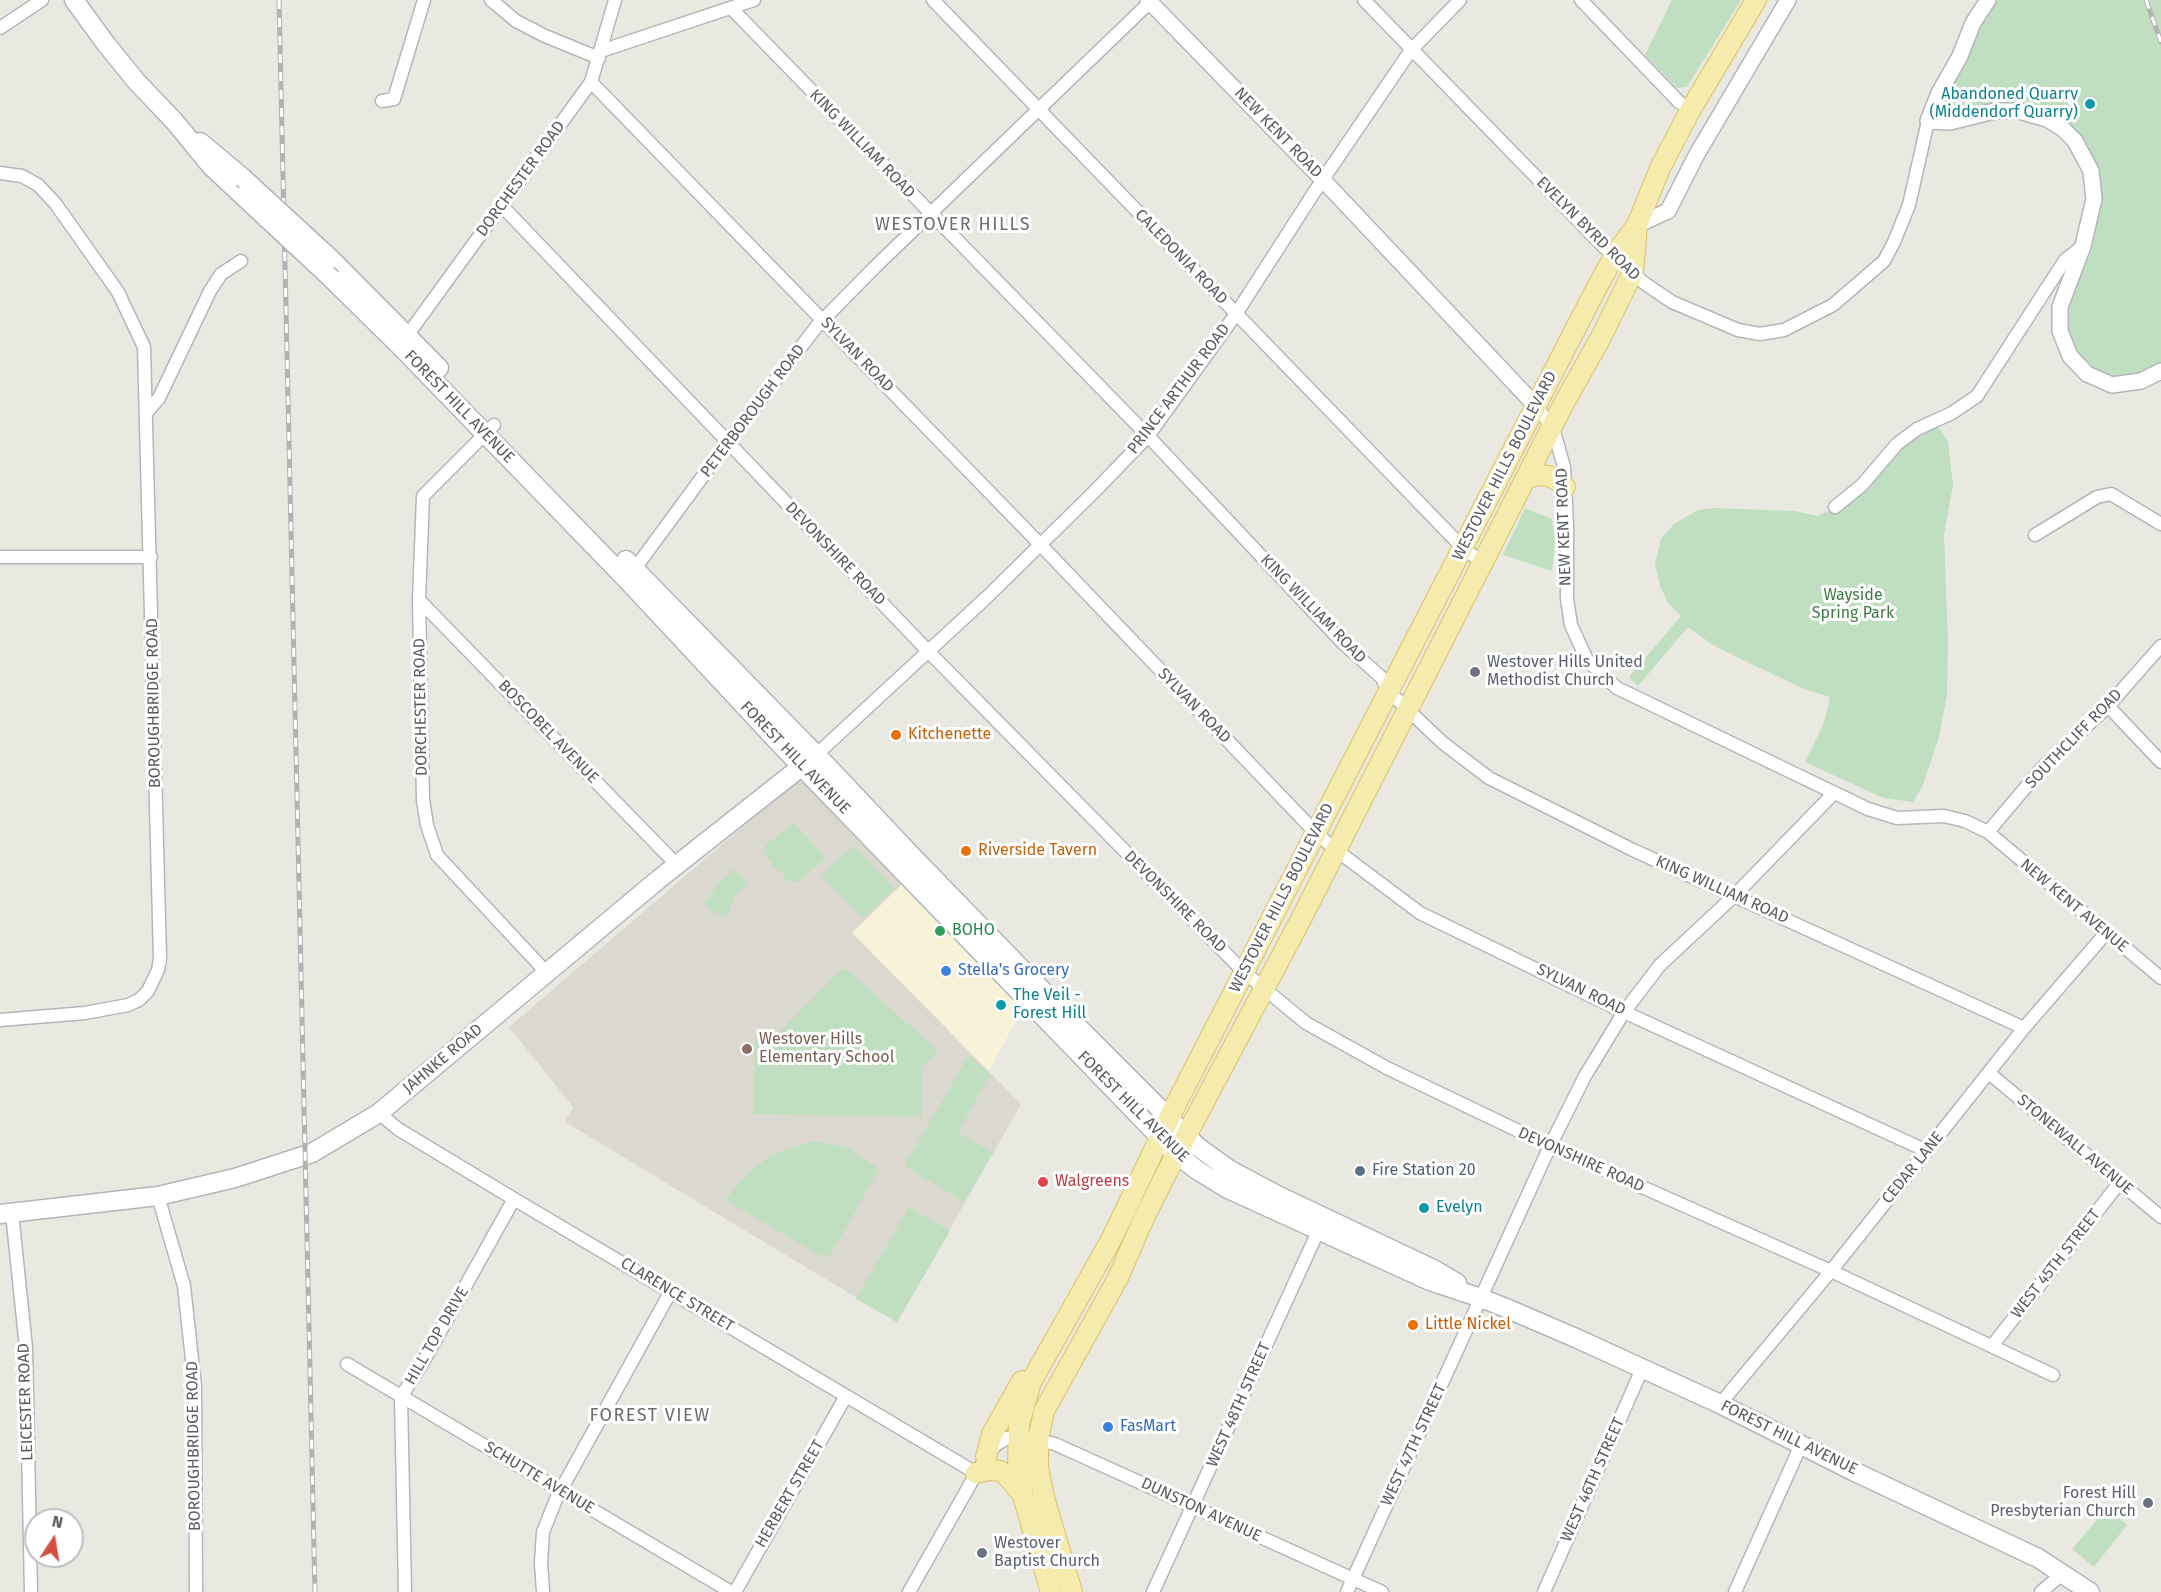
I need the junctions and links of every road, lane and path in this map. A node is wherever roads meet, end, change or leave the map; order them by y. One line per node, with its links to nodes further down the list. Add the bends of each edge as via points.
1 (42, 0): 16 (street)
2 (74, 0): 24 (main road, FOREST HILL AVENUE, via 115,56)
3 (424, 0): 20 (street, via 394,99)
4 (491, 0): 18 (street, via 516,21 545,36)
5 (615, 0): 18 (street, DORCHESTER ROAD)
6 (754, 0): 15 (street)
7 (933, 0): 22 (street, CALEDONIA ROAD)
8 (1364, 0): 17 (street, EVELYN BYRD ROAD)
9 (1460, 0): 17 (street, PRINCE ARTHUR ROAD)
10 (1581, 0): 21 (street, via 1680,103)
11 (1755, 0): 21 (main road, WESTOVER HILLS BOULEVARD)
12 (1788, 0): 29 (street, WESTOVER HILLS BOULEVARD, via 1696,154 1668,211)
13 (1988, 0): 23 (street, via 1973,23)
14 (1149, 1): 22 (street, PETERBOROUGH ROAD); 26 (street, NEW KENT ROAD)
15 (731, 8): 18 (street); 28 (street, KING WILLIAM ROAD)
16 (0, 28)
17 (1413, 50): 26 (street, PRINCE ARTHUR ROAD); 31 (street, EVELYN BYRD ROAD)
18 (600, 54): 19 (street, DORCHESTER ROAD)
19 (591, 82): 27 (street, DORCHESTER ROAD); 35 (street, SYLVAN ROAD)
20 (382, 101)
21 (1691, 108): 29 (main road, WESTOVER HILLS BOULEVARD, via 1660,168)
22 (1039, 110): 28 (street, PETERBOROUGH ROAD); 34 (street, CALEDONIA ROAD)
23 (1928, 121): 30 (street, via 1950,122 2007,110 2033,114 2062,128 2085,155 2091,171 2094,199); 33 (street, EVELYN BYRD ROAD, via 1910,205 1894,243 1884,261 1833,305 1784,330 1760,334 1738,330 1681,306)
24 (175, 122): 36 (main road, FOREST HILL AVENUE, bridge, via 211,166); 36 (main road, FOREST HILL AVENUE, bridge, via 221,157 331,259)
25 (0, 173): 39 (street, BOROUGHBRIDGE ROAD, via 22,176 38,185 118,292 144,346)
26 (1323, 180): 34 (street, PRINCE ARTHUR ROAD); 38 (street, NEW KENT ROAD)
27 (501, 205): 36 (street, DORCHESTER ROAD); 43 (street, DEVONSHIRE ROAD)
28 (930, 214): 35 (street, PETERBOROUGH ROAD); 42 (street, KING WILLIAM ROAD)
29 (1637, 225): 31 (main road, WESTOVER HILLS BOULEVARD); 33 (main road, WESTOVER HILLS BOULEVARD)
30 (2083, 246): 37 (street, via 2060,307 2060,331 2070,357 2087,374 2112,385 2140,381); 46 (street, via 2065,260 1977,396 1897,444 1862,486)
31 (1614, 256): 33 (street, EVELYN BYRD ROAD); 38 (main road, WESTOVER HILLS BOULEVARD)
32 (241, 261): 39 (street, via 221,274 210,291 159,399)
33 (1633, 272): 40 (main road, WESTOVER HILLS BOULEVARD)
34 (1236, 314): 42 (street, PRINCE ARTHUR ROAD); 50 (street, CALEDONIA ROAD)
35 (823, 320): 43 (street, PETERBOROUGH ROAD); 49 (street, SYLVAN ROAD)
36 (404, 340): 41 (main road, FOREST HILL AVENUE)
37 (2161, 371)
38 (1536, 406): 40 (street, NEW KENT ROAD); 50 (main road, WESTOVER HILLS BOULEVARD)
39 (147, 412): 52 (street, BOROUGHBRIDGE ROAD)
40 (1553, 428): 44 (main road, WESTOVER HILLS BOULEVARD); 45 (street, NEW KENT ROAD)
41 (490, 429): 54 (main road, FOREST HILL AVENUE); 55 (street, DORCHESTER ROAD, via 423,496)
42 (1148, 436): 49 (street, PRINCE ARTHUR ROAD); 58 (street, KING WILLIAM ROAD, via 1343,642 1382,678)
43 (728, 442): 54 (street, PETERBOROUGH ROAD); 57 (street, DEVONSHIRE ROAD)
44 (1526, 479): 45 (main road, via 1549,476); 53 (main road, WESTOVER HILLS BOULEVARD)
45 (1565, 487): 63 (street, NEW KENT ROAD, via 1567,599 1571,625 1587,660 1617,688)
46 (1835, 507)
47 (2161, 524): 48 (street, via 2111,494 2097,497)
48 (2035, 535)
49 (1041, 545): 57 (street, PRINCE ARTHUR ROAD); 65 (street, SYLVAN ROAD)
50 (1463, 548): 53 (street, CALEDONIA ROAD); 58 (main road, WESTOVER HILLS BOULEVARD)
51 (0, 557): 52 (street)
52 (150, 557): 75 (street, BOROUGHBRIDGE ROAD, via 158,970 148,990 128,1005 85,1014)
53 (1483, 562): 60 (main road, WESTOVER HILLS BOULEVARD)
54 (631, 575): 61 (main road, FOREST HILL AVENUE)
55 (419, 600): 67 (street, BOSCOBEL AVENUE); 71 (street, DORCHESTER ROAD, via 423,800 432,843 437,855)
56 (2161, 646): 59 (street, SOUTHCLIFF ROAD)
57 (928, 651): 61 (street, PRINCE ARTHUR ROAD); 70 (street, DEVONSHIRE ROAD)
58 (1388, 691): 60 (street, KING WILLIAM ROAD); 65 (main road, WESTOVER HILLS BOULEVARD)
59 (2108, 706): 62 (street); 64 (street, SOUTHCLIFF ROAD, via 2042,768)
60 (1409, 710): 66 (main road, WESTOVER HILLS BOULEVARD); 68 (street, KING WILLIAM ROAD, via 1443,743 1489,778)
61 (809, 761): 67 (main road, JAHNKE ROAD); 79 (main road, FOREST HILL AVENUE, via 911,855); 81 (main road, FOREST HILL AVENUE)
62 (2161, 762)
63 (1834, 793): 64 (street, NEW KENT ROAD, via 1898,818 1944,816); 68 (street, WEST 47TH STREET)
64 (1988, 832): 69 (street, NEW KENT AVENUE)
65 (1316, 833): 66 (street, SYLVAN ROAD); 70 (main road, WESTOVER HILLS BOULEVARD)
66 (1336, 850): 73 (main road, WESTOVER HILLS BOULEVARD); 74 (street, SYLVAN ROAD, via 1420,913)
67 (677, 865): 71 (main road, JAHNKE ROAD)
68 (1734, 896): 74 (street, WEST 47TH STREET, via 1660,965); 76 (street, KING WILLIAM ROAD)
69 (2106, 933): 72 (street, NEW KENT AVENUE); 76 (street, CEDAR LANE)
70 (1243, 971): 73 (street, DEVONSHIRE ROAD); 79 (main road, WESTOVER HILLS BOULEVARD)
71 (546, 972): 78 (main road, JAHNKE ROAD)
72 (2161, 978)
73 (1264, 988): 80 (main road, WESTOVER HILLS BOULEVARD); 82 (street, DEVONSHIRE ROAD, via 1326,1035)
74 (1624, 1011): 82 (street, WEST 47TH STREET, via 1578,1087); 83 (street, SYLVAN ROAD)
75 (0, 1020)
76 (2024, 1028): 77 (street, CEDAR LANE)
77 (1989, 1073): 83 (street, CEDAR LANE); 85 (street, STONEWALL AVENUE)
78 (380, 1113): 86 (main road, JAHNKE ROAD, via 312,1153); 87 (street, CLARENCE STREET, via 398,1129)
79 (1169, 1119): 80 (main road, FOREST HILL AVENUE); 81 (main road, WESTOVER HILLS BOULEVARD)
80 (1186, 1136): 84 (main road, WESTOVER HILLS BOULEVARD); 90 (main road, FOREST HILL AVENUE, via 1230,1170)
81 (1160, 1137): 84 (main road, FOREST HILL AVENUE); 95 (main road, WESTOVER HILLS BOULEVARD, via 1108,1246)
82 (1550, 1146): 91 (street, DEVONSHIRE ROAD); 93 (street, WEST 47TH STREET)
83 (1927, 1151): 91 (street, CEDAR LANE)
84 (1176, 1154): 90 (main road, FOREST HILL AVENUE, via 1212,1181); 103 (main road, WESTOVER HILLS BOULEVARD, via 1121,1272 1047,1404)
85 (2120, 1182): 89 (street, STONEWALL AVENUE); 94 (street, WEST 45TH STREET)
86 (158, 1197): 88 (main road, JAHNKE ROAD); 112 (street, BOROUGHBRIDGE ROAD, via 184,1286 195,1386)
87 (514, 1200): 92 (street, CLARENCE STREET); 99 (street, HILL TOP DRIVE)
88 (6, 1213): 111 (street, LEICESTER ROAD, via 26,1348)
89 (2161, 1217)
90 (1321, 1224): 93 (main road, FOREST HILL AVENUE, via 1430,1281); 108 (street, WEST 48TH STREET)
91 (1831, 1271): 94 (street, DEVONSHIRE ROAD); 101 (street, CEDAR LANE)
92 (671, 1291): 100 (street, CLARENCE STREET); 106 (street)
93 (1481, 1298): 97 (main road, FOREST HILL AVENUE); 110 (street, WEST 47TH STREET)
94 (1992, 1346): 98 (street, DEVONSHIRE ROAD)
95 (1048, 1352): 102 (main road, WESTOVER HILLS BOULEVARD, via 1026,1397); 105 (main road, via 1022,1382 992,1434)
96 (347, 1364): 99 (street, SCHUTTE AVENUE)
97 (1642, 1369): 101 (main road, FOREST HILL AVENUE); 122 (street, WEST 46TH STREET)
98 (2054, 1375)
99 (401, 1396): 106 (street, SCHUTTE AVENUE); 113 (street, HILL TOP DRIVE)
100 (846, 1396): 105 (street, CLARENCE STREET); 115 (street, HERBERT STREET)
101 (1720, 1404): 104 (main road, FOREST HILL AVENUE)
102 (1018, 1438): 103 (street, DUNSTON AVENUE); 105 (street, via 1001,1440); 107 (main road, WESTOVER HILLS BOULEVARD)
103 (1038, 1440): 108 (street, DUNSTON AVENUE, via 1069,1449); 118 (main road, WESTOVER HILLS BOULEVARD, via 1040,1481)
104 (1801, 1445): 109 (main road, FOREST HILL AVENUE); 123 (street)
105 (981, 1465): 107 (main road, via 1006,1475); 116 (street)
106 (560, 1491): 114 (street, via 543,1532); 115 (street, SCHUTTE AVENUE)
107 (1023, 1496): 117 (main road, WESTOVER HILLS BOULEVARD)
108 (1193, 1506): 110 (street, DUNSTON AVENUE); 119 (street, WEST 48TH STREET)
109 (2063, 1573): 124 (street); 125 (main road, FOREST HILL AVENUE)
110 (1352, 1579): 120 (street, WEST 47TH STREET); 121 (street, DUNSTON AVENUE)
111 (31, 1592)
112 (196, 1592)
113 (405, 1592)
114 (543, 1592)
115 (733, 1592)
116 (909, 1592)
117 (1052, 1592)
118 (1072, 1592)
119 (1153, 1592)
120 (1347, 1592)
121 (1382, 1592)
122 (1544, 1592)
123 (1735, 1592)
124 (2041, 1592)
125 (2090, 1592)

